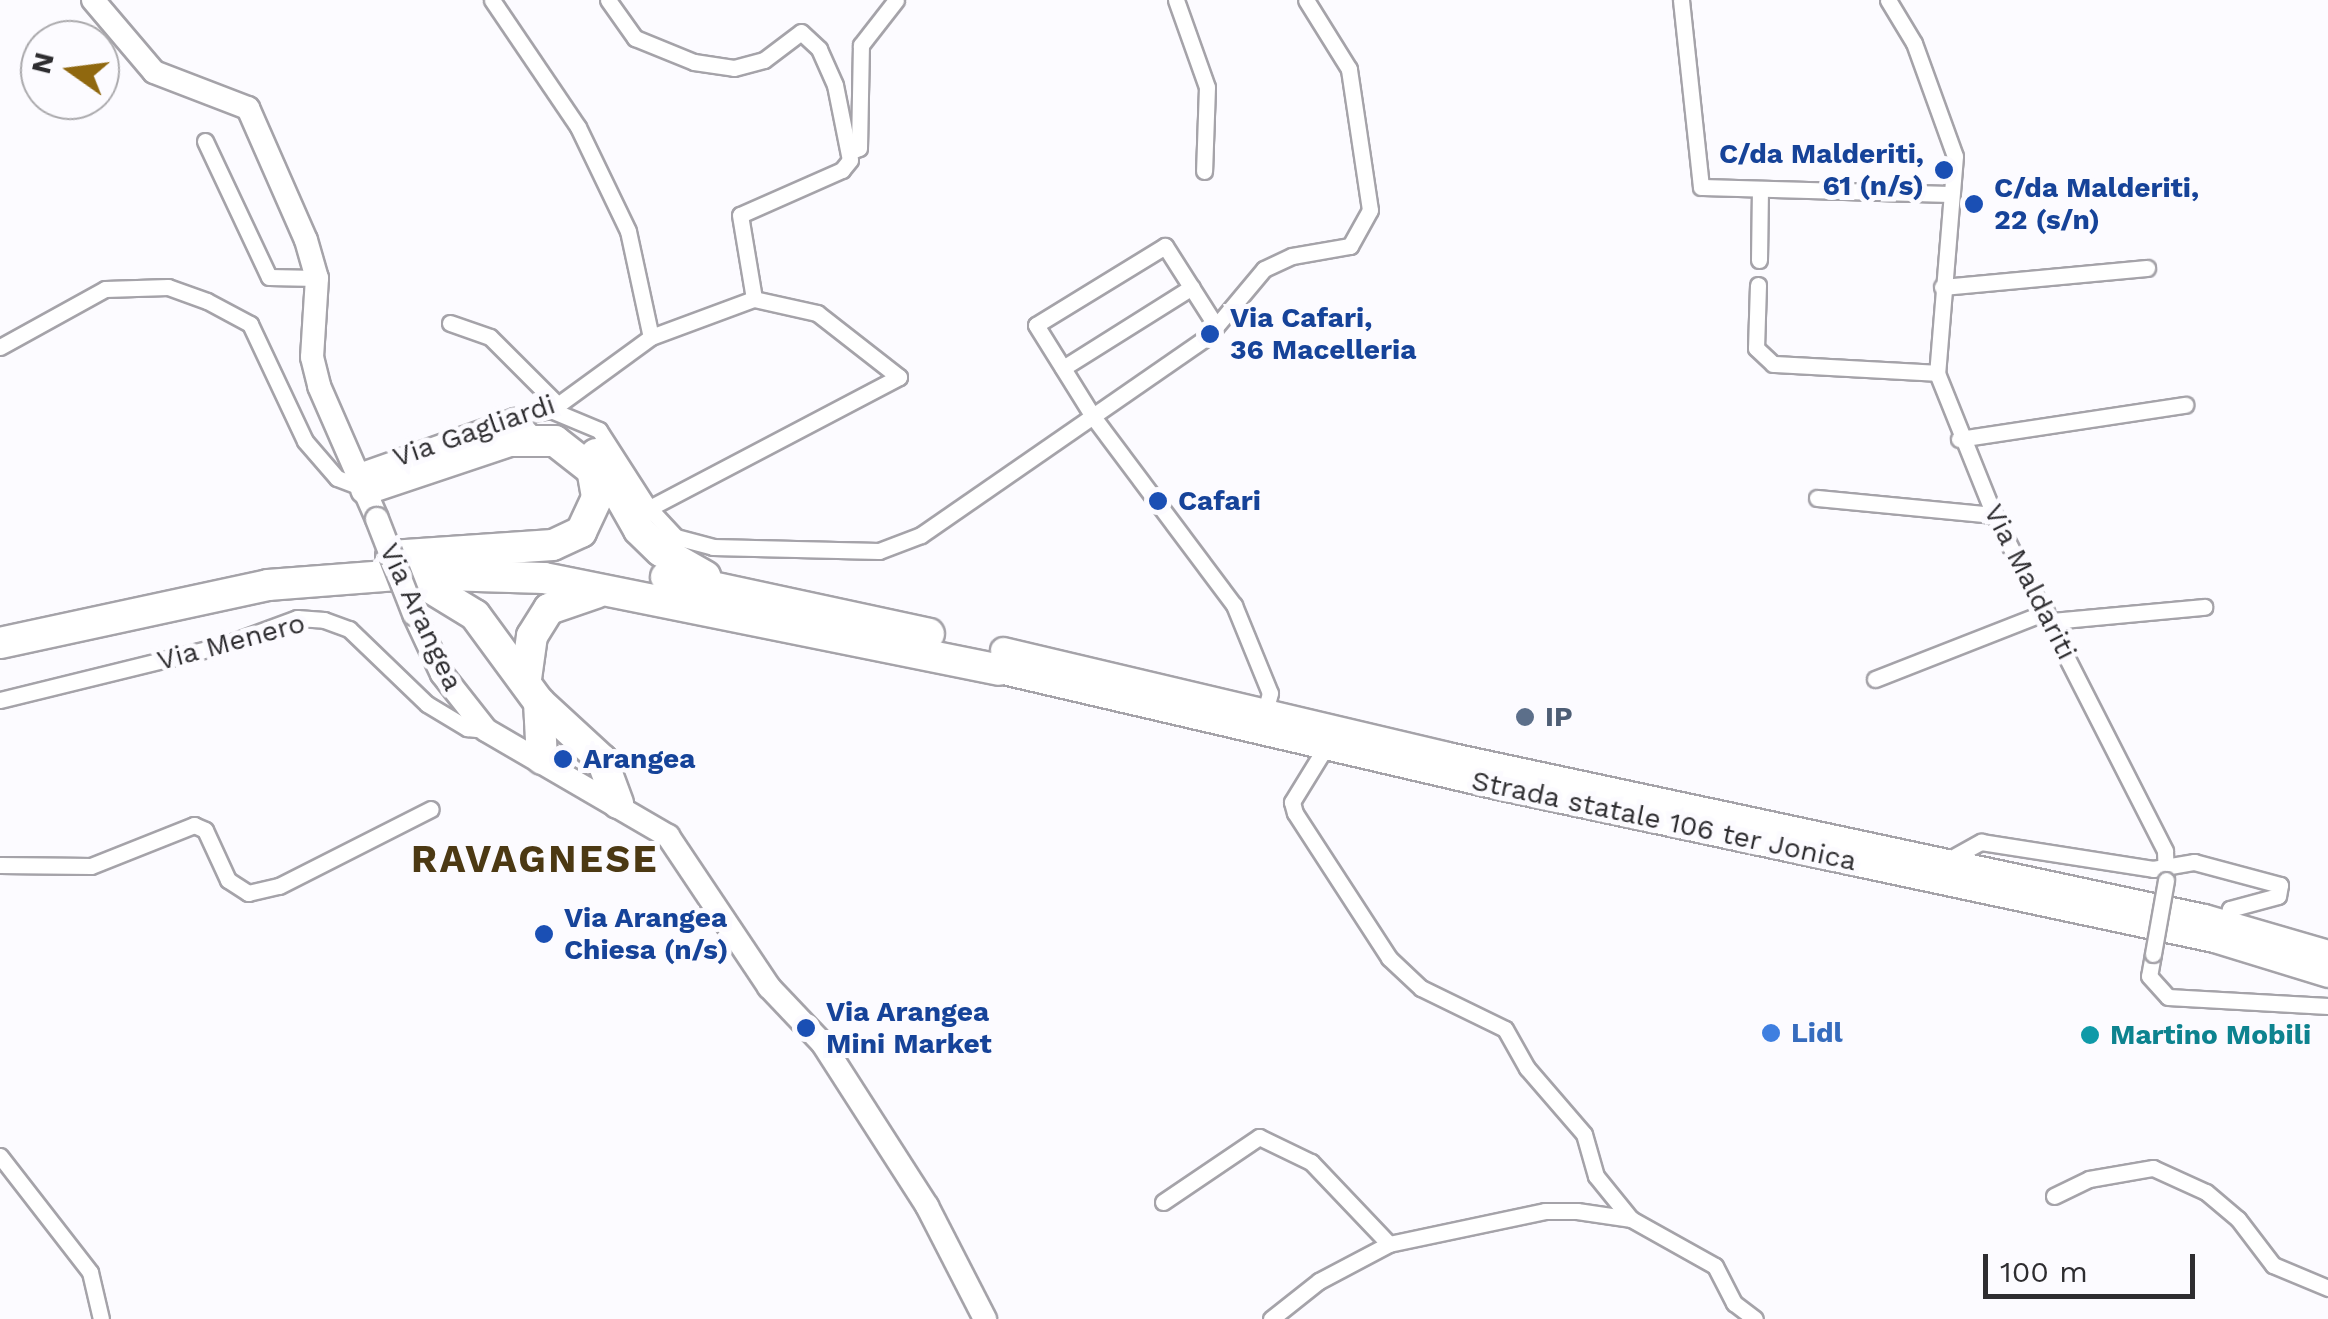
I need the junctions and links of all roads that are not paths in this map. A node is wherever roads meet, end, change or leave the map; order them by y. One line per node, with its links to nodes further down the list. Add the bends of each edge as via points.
1 (93, 0): 16 (street, Via Arangea, via 154,72 248,108 286,184)
2 (492, 0): 23 (street, via 578,127 628,232)
3 (608, 0): 10 (street, via 635,38 694,62 734,68 764,60 800,32 818,49 835,86)
4 (896, 0): 10 (street, via 861,45 860,148)
5 (1176, 0): 11 (street, via 1207,87)
6 (1306, 0): 22 (street, via 1349,69 1370,210 1350,246 1292,256 1264,269)
7 (1681, 0): 12 (street, via 1701,187)
8 (1888, 0): 13 (street, Via Maldariti, via 1944,115 1955,156)
9 (205, 141): 16 (street, via 269,277)
10 (852, 150): 20 (street, via 842,170 740,215)
11 (1204, 171)
12 (1760, 190): 13 (street); 14 (street)
13 (1952, 194): 18 (street, Via Maldariti)
14 (1759, 260)
15 (2147, 268): 18 (street)
16 (317, 278): 32 (street, Via Arangea, via 312,357 318,386)
17 (1758, 285): 26 (street, via 1756,348 1772,364)
18 (1942, 286): 26 (street, Via Maldariti)
19 (1192, 287): 22 (street); 25 (street); 25 (street, via 1165,246 1036,325)
20 (754, 300): 23 (street, Via Gagliardi); 34 (street, via 818,313 898,376)
21 (450, 323): 28 (street, via 490,337)
22 (1216, 326): 29 (street)
23 (652, 337): 28 (street, Via Gagliardi)
24 (0, 348): 32 (street, via 105,289 168,287 250,324 305,441 338,478)
25 (1063, 368): 29 (street)
26 (1937, 373): 30 (street, Via Maldariti)
27 (2185, 405): 30 (street)
28 (555, 407): 32 (street, Via Gagliardi); 34 (street, via 599,430)
29 (1094, 418): 34 (street, via 921,535 879,551 713,547 676,537); 47 (street, via 1234,604 1270,693)
30 (1959, 439): 35 (street, Via Maldariti)
31 (506, 442): 32 (highway); 36 (highway, via 555,441 577,453 592,470 592,515 568,541); 38 (highway, via 545,429 586,442 650,541)
32 (363, 480): 48 (street, Via Arangea, bridge, via 442,674)
33 (1817, 498): 35 (street)
34 (649, 508)
35 (1994, 515): 41 (street, Via Maldariti)
36 (469, 553): 38 (highway, via 580,563); 42 (highway, via 275,566)
37 (410, 574): 39 (highway, via 544,578); 43 (highway, via 268,585); 49 (highway, via 476,615)
38 (730, 589): 44 (highway)
39 (629, 590): 44 (highway); 49 (highway, via 575,595 549,609 532,636)
40 (2204, 607): 41 (street)
41 (2049, 616): 45 (street); 55 (street, Via Maldariti)
42 (0, 624)
43 (0, 643)
44 (1001, 660): 47 (main road, Strada statale 106 ter Jonica); 50 (main road, Strada statale 106 ter Jonica)
45 (1875, 679)
46 (0, 700): 48 (street, Via Menero, via 224,645 297,618 349,629 427,704 466,728)
47 (1266, 708): 53 (main road, Strada statale 106 ter Jonica, via 1447,754)
48 (486, 730): 49 (street, Via Arangea)
49 (542, 730): 51 (highway, via 602,760)
50 (1327, 745): 58 (main road, Strada statale 106 ter Jonica, via 2214,939); 64 (street, via 1292,802 1295,813 1389,958 1421,988 1505,1030 1527,1068 1584,1134 1596,1176)
51 (618, 803): 68 (street, via 668,836 769,988 823,1044 927,1206)
52 (430, 809): 54 (street, via 279,886 248,893 228,880 205,830 194,824 92,866)
53 (1948, 860): 55 (street, via 1981,842); 56 (main road, Strada statale 106 ter Jonica)
54 (0, 865)
55 (2168, 872): 56 (street, via 2194,862 2280,886 2278,896 2230,909); 59 (street, bridge, via 2149,976 2168,997)
56 (2226, 923): 57 (main road, Strada statale 106 ter Jonica)
57 (2328, 953)
58 (2328, 974)
59 (2328, 1006)
60 (0, 1156): 61 (street)
61 (6, 1178): 67 (street, via 90,1272)
62 (2054, 1196): 66 (street, via 2089,1179 2153,1168 2206,1192 2273,1264)
63 (1163, 1202): 65 (street, via 1259,1137 1312,1162)
64 (1631, 1219): 65 (street, via 1545,1211); 70 (street, via 1715,1266 1734,1303)
65 (1389, 1244): 69 (street, via 1319,1280)
66 (2328, 1288)
67 (102, 1319)
68 (984, 1319)
69 (1272, 1319)
70 (1754, 1319)

